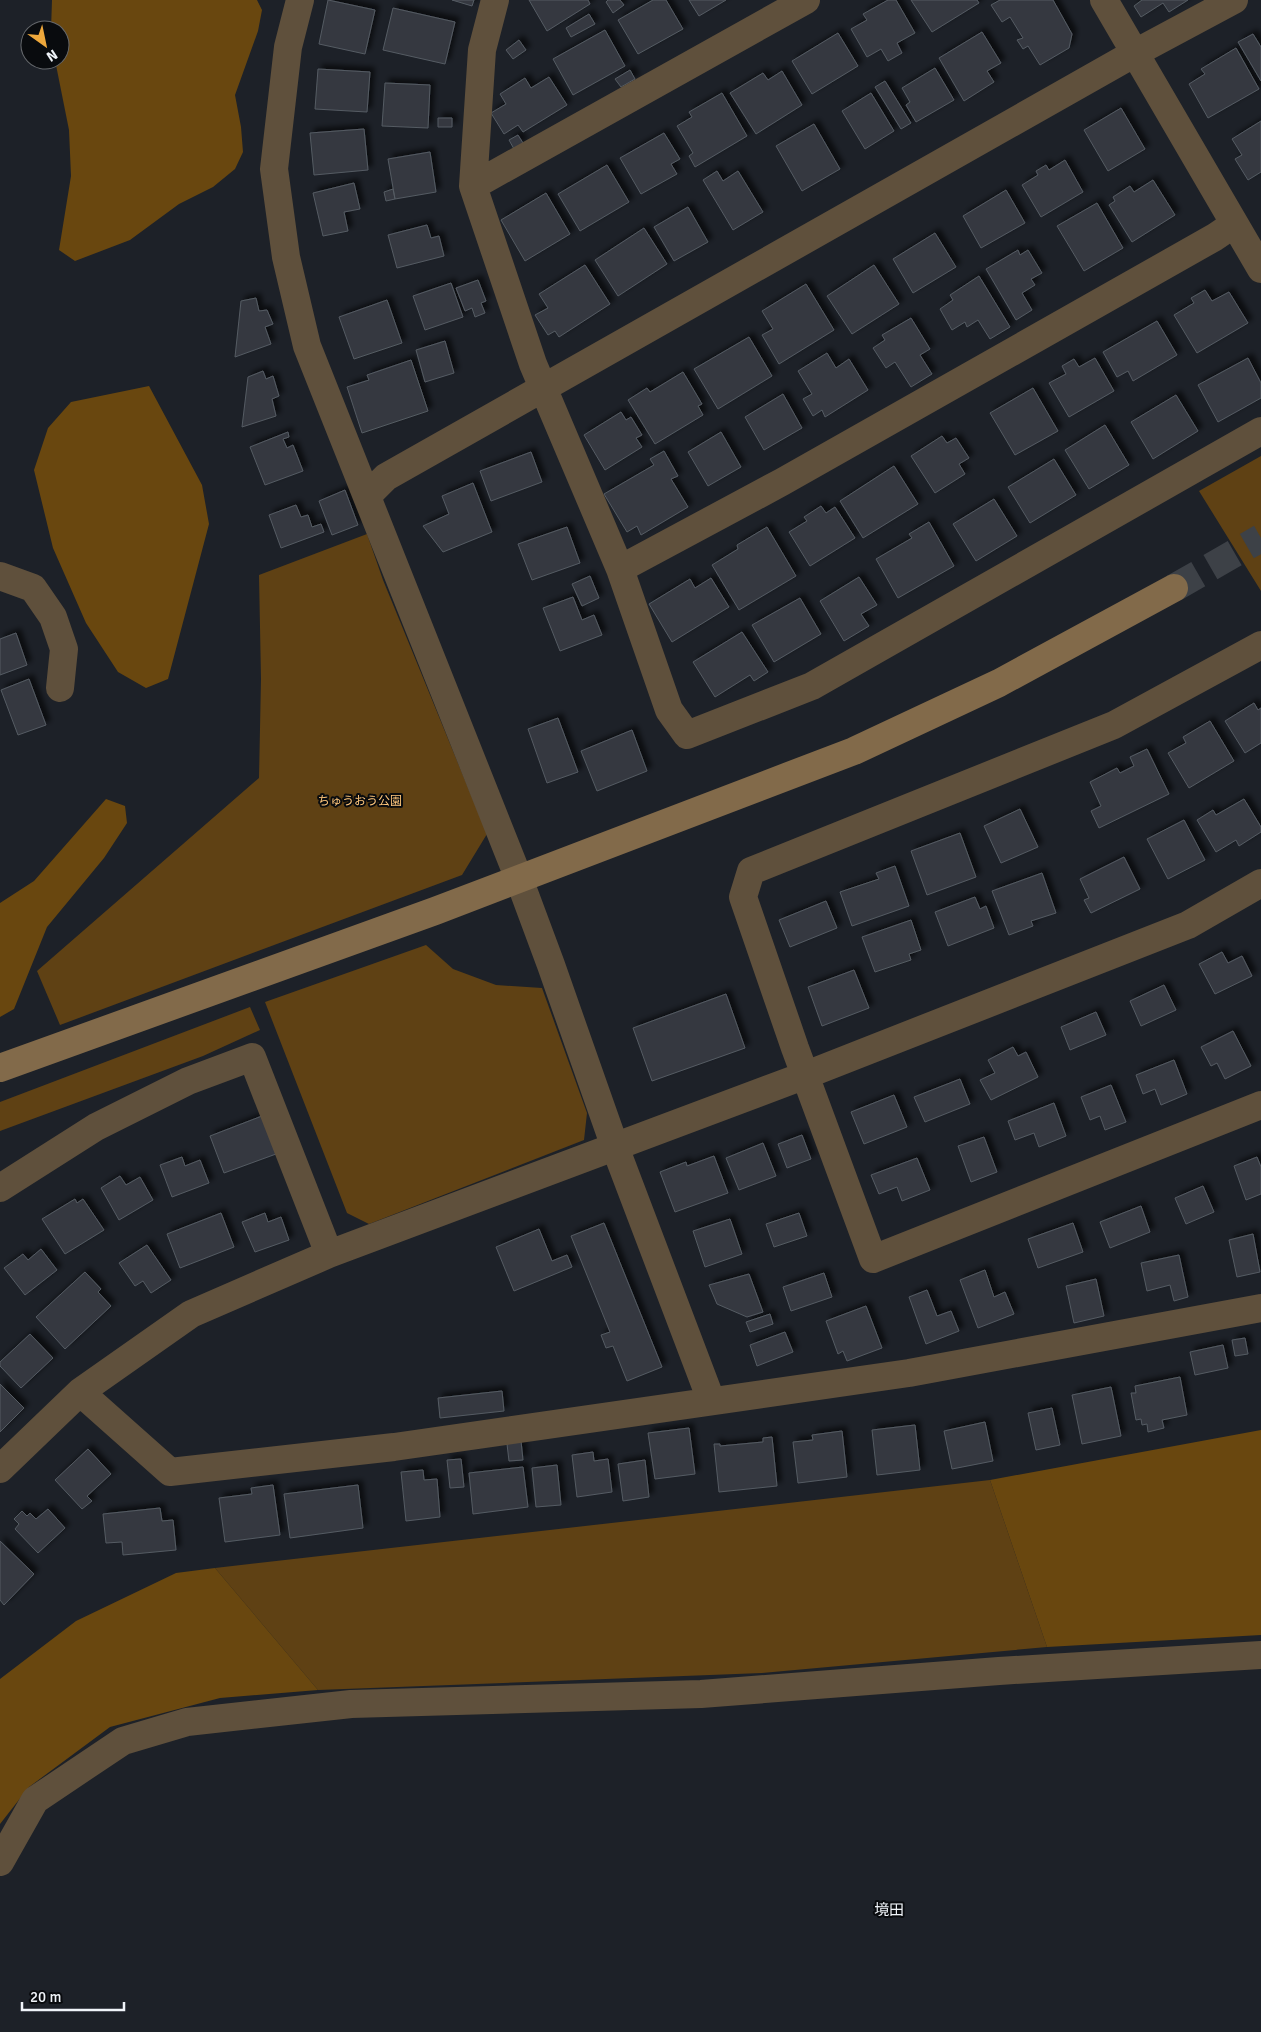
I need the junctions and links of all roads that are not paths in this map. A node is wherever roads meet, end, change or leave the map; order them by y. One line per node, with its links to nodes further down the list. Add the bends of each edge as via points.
1 (300, 0): 12 (street, via 288,47 274,169 286,257 307,346)
2 (495, 0): 7 (street, via 482,50)
3 (806, 0): 7 (street)
4 (1104, 0): 6 (street)
5 (1234, 0): 6 (street)
6 (1135, 53): 8 (street); 10 (street)
7 (473, 186): 10 (street)
8 (1234, 224): 9 (street); 13 (street, via 782,482)
9 (1261, 269)
10 (544, 389): 12 (street, via 386,477); 13 (street)
11 (1261, 431): 13 (street, via 812,686 687,735 669,710)
12 (368, 495): 18 (street)
13 (620, 569)
14 (0, 576): 17 (street, via 32,588 53,617 64,649)
15 (1174, 588): 18 (street, via 999,683 854,751)
16 (1261, 645): 21 (street, via 1114,725 751,871 743,897)
17 (60, 688)
18 (518, 879): 20 (street); 23 (street, via 552,965)
19 (1261, 883): 21 (street, via 1188,925)
20 (0, 1068)
21 (806, 1076): 22 (street, via 874,1259); 23 (street)
22 (1261, 1105)
23 (615, 1147): 25 (street); 28 (street)
24 (0, 1188): 25 (street, via 96,1127 188,1081 252,1057)
25 (329, 1254): 27 (street, via 191,1314)
26 (1261, 1308): 28 (street, via 909,1373)
27 (80, 1392): 28 (street, via 170,1472 394,1447); 29 (street)
28 (712, 1400)
29 (0, 1469)
30 (1261, 1655): 31 (street, via 701,1694 351,1704 188,1722 123,1741 35,1800)
31 (0, 1862)

